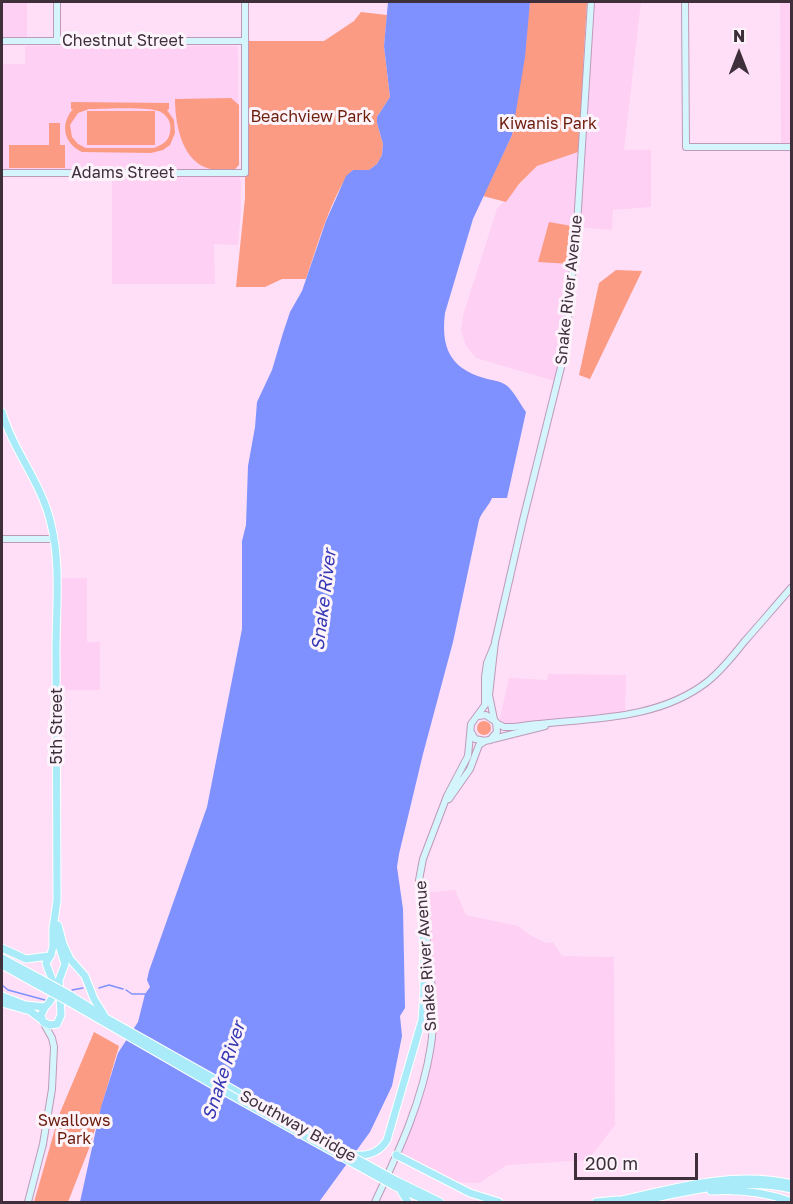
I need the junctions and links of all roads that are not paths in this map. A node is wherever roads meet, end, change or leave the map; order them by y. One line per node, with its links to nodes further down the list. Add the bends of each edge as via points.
1 (57, 2): 7 (main road)
2 (245, 2): 5 (main road)
3 (591, 2): 14 (main road, Snake River Avenue, via 565,351)
4 (685, 2): 8 (main road, via 686,147)
5 (245, 40): 7 (main road, Chestnut Street); 9 (main road, Adams Street, via 245,173)
6 (2, 41): 7 (main road, Chestnut Street)
7 (57, 41)
8 (792, 147)
9 (2, 173)
10 (2, 412): 12 (main road, 5th Street, via 7,430 42,497)
11 (2, 539): 12 (main road)
12 (54, 539): 21 (main road, 5th Street)
13 (792, 586): 17 (main road, via 724,666 683,698 647,711)
14 (495, 642): 15 (main road, Snake River Avenue, via 484,677 485,705); 16 (main road, Snake River Avenue, via 489,695)
15 (477, 717): 16 (main road, via 486,715); 18 (main road)
16 (495, 721): 17 (main road, via 514,728); 19 (main road, via 497,732)
17 (557, 723): 19 (main road)
18 (471, 730): 19 (main road, via 476,739); 20 (main road, Snake River Avenue, via 464,765)
19 (488, 741): 20 (main road, Snake River Avenue, via 479,745 470,770)
20 (441, 812): 22 (main road, Snake River Avenue, via 420,869)
21 (56, 913): 23 (main road, 5th Street); 25 (main road, 5th Street)
22 (423, 916): 39 (main road, via 422,1020 385,1144 366,1155); 40 (main road, Snake River Avenue, via 432,1007 431,1044)
23 (58, 925): 27 (main road, 5th Street, via 57,940); 30 (main road, via 65,950)
24 (2, 948): 25 (main road, via 26,959)
25 (50, 956): 27 (main road, via 56,954); 33 (main road, 5th Street, via 46,963 54,983 54,996)
26 (2, 958): 29 (main road)
27 (64, 959): 30 (main road); 34 (main road, via 58,986)
28 (2, 967): 29 (main road)
29 (38, 982): 35 (main road, bridge)
30 (90, 989): 35 (main road)
31 (2, 996): 33 (main road, via 25,1005)
32 (2, 1003): 36 (main road, via 30,1011)
33 (46, 1006): 34 (main road, via 57,1007); 36 (main road, via 41,1013)
34 (61, 1013): 37 (main road)
35 (104, 1020): 39 (main road, Southway Bridge); 42 (main road, Southway Bridge, bridge)
36 (42, 1021): 37 (main road, via 50,1026); 38 (main road)
37 (57, 1024): 38 (main road)
38 (52, 1038): 48 (main road, via 55,1050 50,1107)
39 (348, 1154): 42 (main road, Southway Bridge, bridge)
40 (396, 1155): 49 (main road, Snake River Avenue); 52 (main road, via 470,1193)
41 (792, 1182): 45 (main road, via 726,1179)
42 (395, 1183): 46 (main road); 50 (main road)
43 (792, 1189): 44 (main road, via 744,1183)
44 (678, 1195): 47 (main road, via 738,1191); 55 (main road)
45 (627, 1199): 53 (main road); 54 (main road)
46 (425, 1200): 51 (main road)
47 (792, 1202)
48 (28, 1203)
49 (375, 1203)
50 (408, 1203)
51 (440, 1203)
52 (499, 1203)
53 (596, 1203)
54 (613, 1203)
55 (637, 1203)

